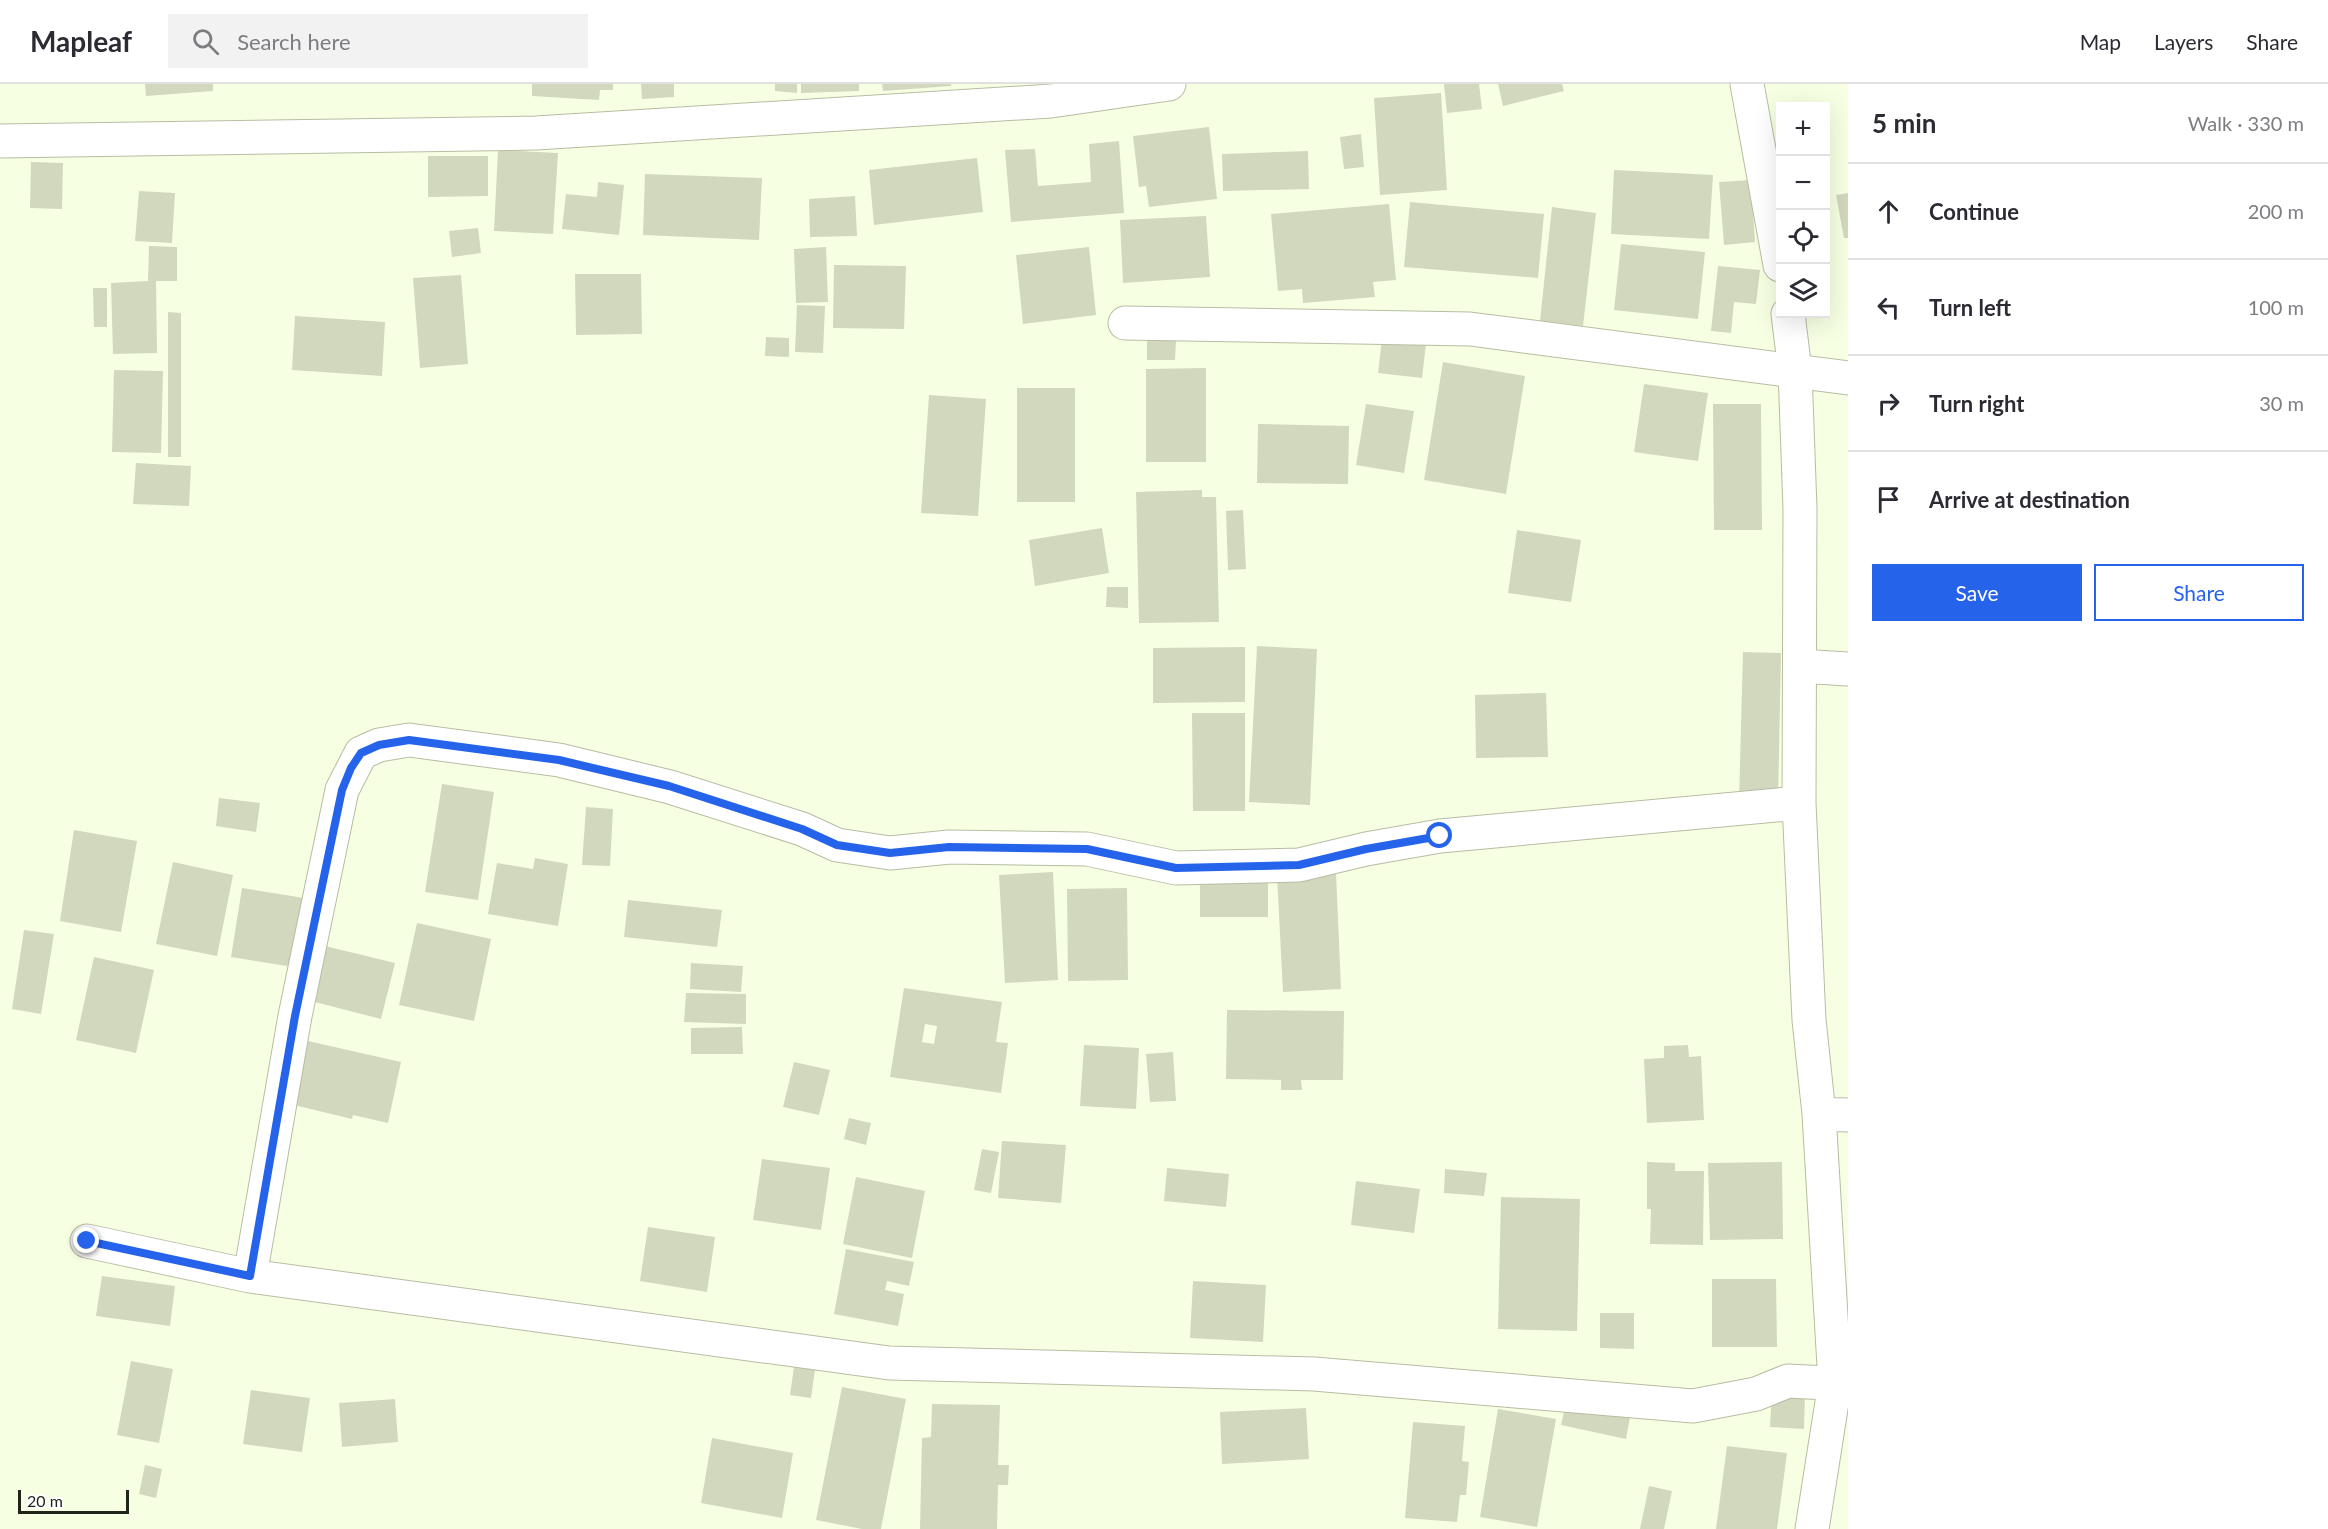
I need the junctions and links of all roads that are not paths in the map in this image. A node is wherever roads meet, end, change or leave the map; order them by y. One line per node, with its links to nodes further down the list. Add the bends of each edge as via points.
1 (1169, 84): 3 (street, via 1051,101 536,133)
2 (1748, 84): 4 (street)
3 (0, 141)
4 (1780, 264)
5 (1788, 318): 7 (street)
6 (1125, 323): 7 (street, via 1470,329)
7 (1795, 371): 8 (street); 9 (street)
8 (1848, 378)
9 (1800, 666): 10 (street); 11 (street)
10 (1848, 669)
11 (1799, 803): 12 (street, via 1809,1020); 14 (street, via 1440,836 1299,865 1176,868 1087,849 949,847 890,853 837,845 802,829 669,786 559,760 409,740 379,745 361,753 342,790 295,1016)
12 (1834, 1114): 15 (street)
13 (87, 1241): 14 (street)
14 (250, 1276): 15 (street, via 889,1364 1314,1374 1693,1406 1755,1394 1788,1381)
15 (1842, 1383): 16 (street)
16 (1812, 1529)

